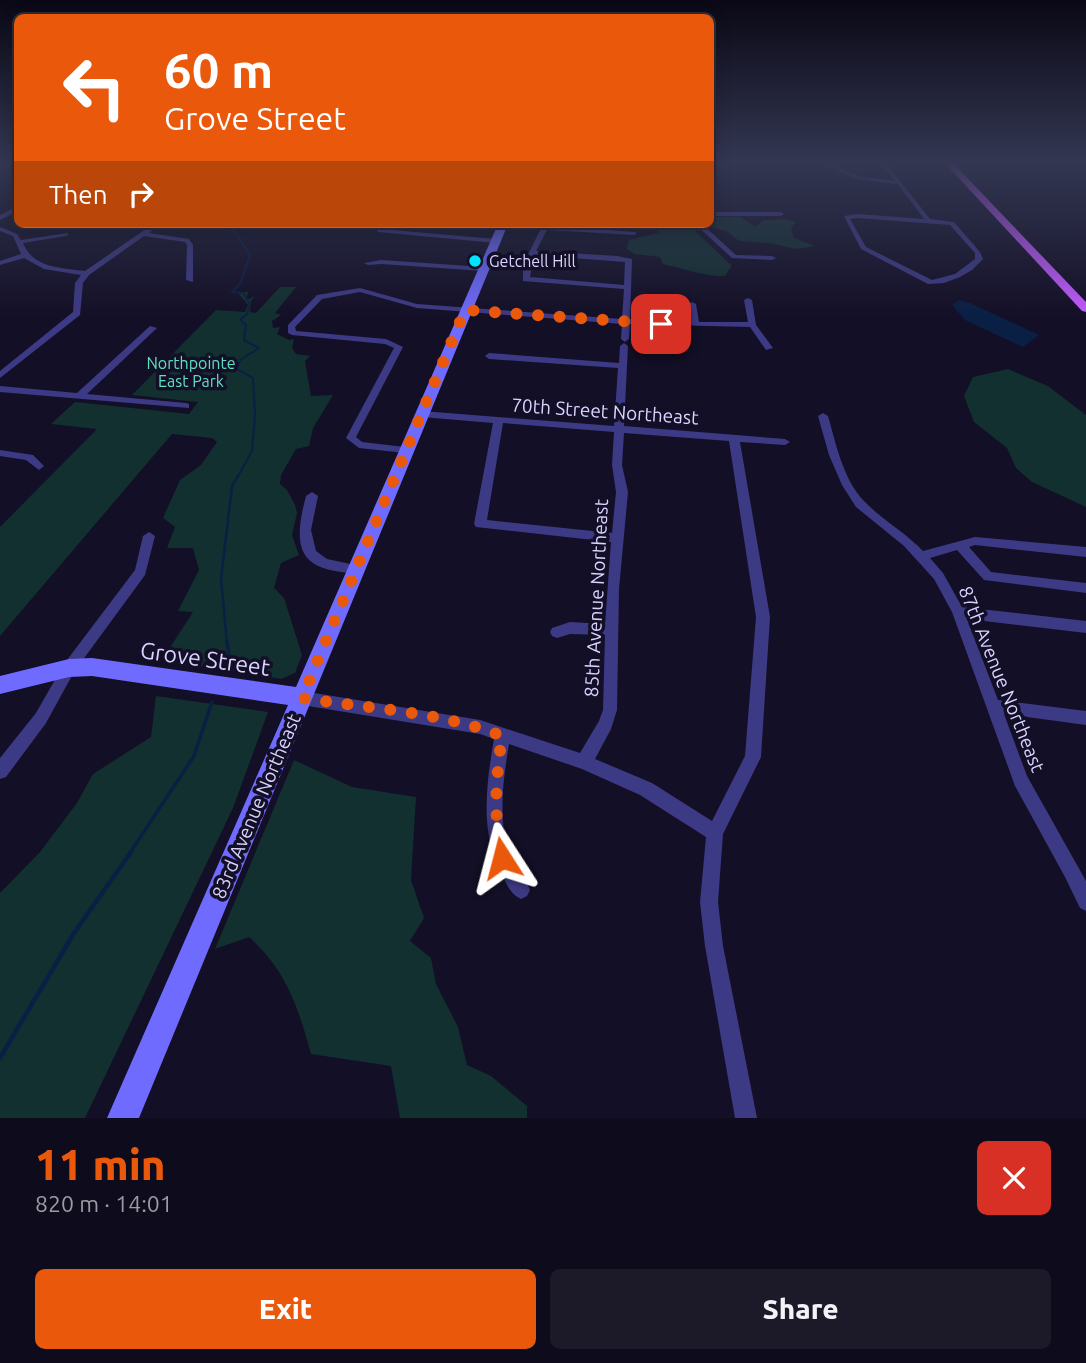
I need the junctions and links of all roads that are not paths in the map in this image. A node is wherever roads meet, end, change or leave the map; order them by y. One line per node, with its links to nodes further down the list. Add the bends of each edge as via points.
1 (733, 213): 4 (street)
2 (923, 213): 5 (street)
3 (996, 213): 29 (main road)
4 (781, 215)
5 (927, 219): 5 (street, via 958,227 980,257 975,264 957,276 931,282 863,247 848,216)
6 (151, 228): 15 (street)
7 (501, 228): 16 (street, 83rd Avenue Northeast)
8 (544, 228): 18 (street)
9 (570, 228): 13 (street)
10 (702, 228): 20 (street, via 734,257)
11 (0, 229): 17 (street)
12 (380, 231): 16 (street)
13 (634, 233)
14 (66, 234): 17 (street)
15 (143, 234): 24 (street); 25 (street, via 187,240)
16 (496, 241): 23 (street, 83rd Avenue Northeast)
17 (20, 242): 19 (street)
18 (533, 253): 26 (street, 85th Avenue Northeast, via 626,260); 26 (street, via 526,279)
19 (26, 255): 21 (street); 24 (street, via 50,267)
20 (772, 258)
21 (0, 263)
22 (368, 263): 23 (street)
23 (484, 269): 30 (street, 83rd Avenue Northeast)
24 (86, 273): 38 (street, via 78,291 77,313)
25 (190, 280)
26 (627, 287): 31 (street, 85th Avenue Northeast)
27 (748, 300): 33 (street)
28 (692, 304): 32 (street)
29 (1086, 309)
30 (465, 310): 31 (street); 42 (street, 83rd Avenue Northeast); 48 (street, via 417,306 360,290 320,297 289,330 399,347 352,434 353,442)
31 (626, 322): 32 (street); 37 (street, 85th Avenue Northeast)
32 (695, 325): 33 (street)
33 (752, 325): 35 (street)
34 (153, 328): 40 (street)
35 (769, 348)
36 (489, 356): 37 (street)
37 (623, 366): 45 (street, 85th Avenue Northeast)
38 (0, 375)
39 (0, 389): 40 (street)
40 (79, 396): 41 (street)
41 (186, 406)
42 (422, 414): 44 (street, 70th Street Northeast); 48 (street, 83rd Avenue Northeast)
43 (823, 416): 57 (street, 87th Avenue Northeast, via 834,455 860,504)
44 (499, 420): 45 (street, 70th Street Northeast); 52 (street)
45 (619, 429): 46 (street, 70th Street Northeast); 54 (street, 85th Avenue Northeast, via 617,465 622,492)
46 (734, 438): 47 (street, 70th Street Northeast); 72 (street, via 763,617 753,757)
47 (785, 442)
48 (405, 450): 58 (street, 83rd Avenue Northeast)
49 (0, 453): 50 (street, via 29,457)
50 (39, 466)
51 (312, 496): 58 (street, via 306,518 309,549 318,560)
52 (480, 524): 54 (street)
53 (149, 536): 64 (street, via 141,572)
54 (616, 538): 62 (street, 85th Avenue Northeast)
55 (959, 545): 56 (street, via 975,541); 57 (street); 59 (street, via 988,577)
56 (1086, 552)
57 (921, 556): 60 (street, 87th Avenue Northeast, via 939,576)
58 (356, 569): 66 (street, 83rd Avenue Northeast)
59 (1086, 588)
60 (958, 612): 61 (street); 67 (street, 87th Avenue Northeast)
61 (1086, 627)
62 (612, 630): 63 (street, via 570,628); 70 (street, 85th Avenue Northeast, via 610,710)
63 (557, 632)
64 (69, 668): 65 (street, Grove Street); 66 (street, Grove Street, via 92,667); 71 (street, via 41,718)
65 (0, 685)
66 (302, 698): 69 (street, Grove Street, via 438,719); 75 (street, 83rd Avenue Northeast)
67 (994, 706): 68 (street); 74 (street, 87th Avenue Northeast, via 1026,792)
68 (1086, 718)
69 (502, 736): 70 (street, Grove Street); 73 (street, via 494,789 497,835 502,858)
70 (584, 762): 72 (street, Grove Street, via 646,789)
71 (0, 771)
72 (715, 832): 76 (street, via 709,902)
73 (520, 890)
74 (1086, 902)
75 (123, 1118)
76 (746, 1118)

